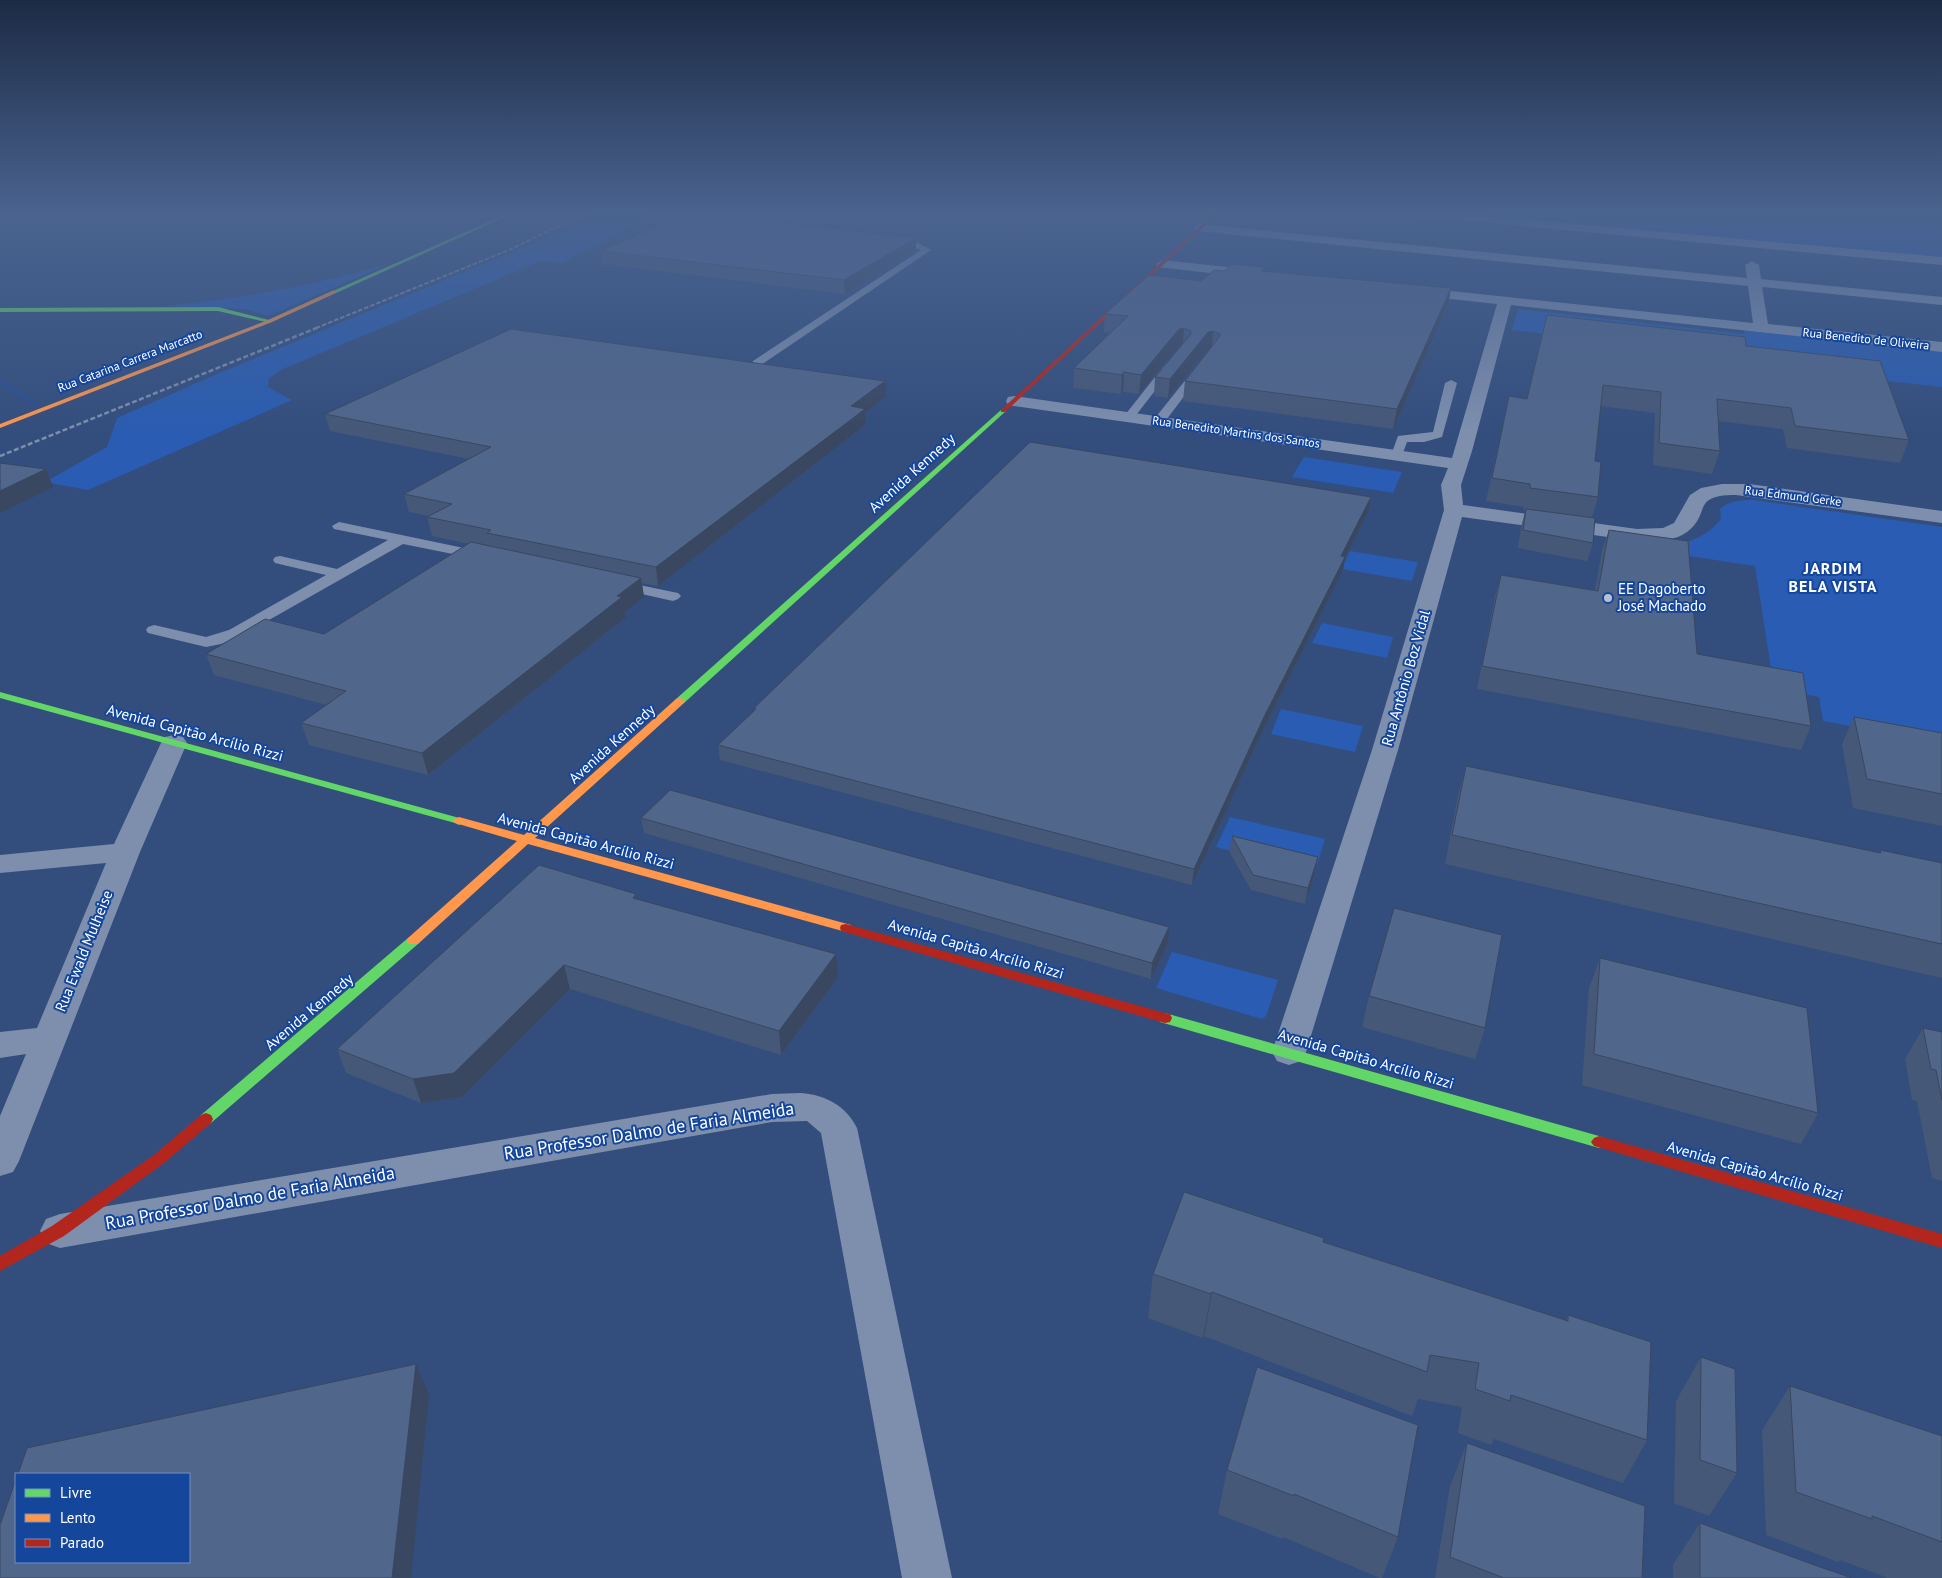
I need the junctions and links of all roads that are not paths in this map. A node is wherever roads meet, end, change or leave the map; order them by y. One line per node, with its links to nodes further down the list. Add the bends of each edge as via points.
1 (347, 287): 12 (street, Rua Catarina Carrera Marcatto)
2 (872, 287): 17 (lane)
3 (1138, 287): 19 (street, Avenida Kennedy)
4 (1445, 287): 8 (street)
5 (1755, 287): 13 (street)
6 (1793, 287): 10 (street)
7 (1403, 290): 8 (street, Rua Benedito de Oliveira)
8 (1442, 294): 9 (street, Rua Benedito de Oliveira)
9 (1505, 300): 13 (street, Rua Benedito de Oliveira); 24 (street, Rua Antônio Boz Vidal)
10 (1942, 301)
11 (0, 310): 12 (street, via 218,310)
12 (270, 321): 22 (street, Rua Catarina Carrera Marcatto)
13 (1761, 328): 14 (street, Rua Benedito de Oliveira)
14 (1942, 347)
15 (1177, 358): 20 (lane)
16 (1206, 361): 21 (lane)
17 (757, 363)
18 (1451, 383): 23 (lane, via 1438,434 1402,439)
19 (1014, 401): 20 (street, Rua Benedito Martins dos Santos); 37 (street, Avenida Kennedy)
20 (1128, 417): 21 (street, Rua Benedito Martins dos Santos)
21 (1159, 421): 23 (street, Rua Benedito Martins dos Santos)
22 (0, 426)
23 (1396, 455): 24 (street, Rua Benedito Martins dos Santos)
24 (1458, 464): 25 (street, Rua Antônio Boz Vidal, via 1451,485)
25 (1454, 510): 26 (street, Rua Edmund Gerke, via 1637,535 1660,534 1684,524 1698,498 1710,492 1749,490); 42 (street, Rua Antônio Boz Vidal, via 1386,750)
26 (1942, 516)
27 (339, 526): 28 (lane)
28 (401, 539): 30 (lane); 31 (lane)
29 (280, 560): 31 (lane)
30 (502, 560)
31 (338, 574): 34 (lane, via 235,633 215,641 206,642)
32 (606, 582): 33 (lane)
33 (673, 596)
34 (154, 630)
35 (0, 695): 36 (street, Avenida Capitão Arcílio Rizzi)
36 (174, 743): 37 (street, Avenida Capitão Arcílio Rizzi); 38 (street, Rua Ewald Mulheise)
37 (525, 840): 42 (street, Avenida Capitão Arcílio Rizzi); 44 (street, Avenida Kennedy, via 381,970 159,1159)
38 (125, 852): 39 (street); 40 (street, Rua Ewald Mulheise)
39 (0, 864)
40 (48, 1039): 41 (street); 43 (street, Rua Ewald Mulheise)
41 (0, 1045)
42 (1289, 1052): 45 (street, Avenida Capitão Arcílio Rizzi)
43 (0, 1161)
44 (58, 1231): 46 (street, Avenida Kennedy); 47 (street, Rua Professor Dalmo de Faria Almeida, via 772,1108 808,1107 829,1115 839,1128)
45 (1942, 1241)
46 (0, 1264)
47 (927, 1578)

